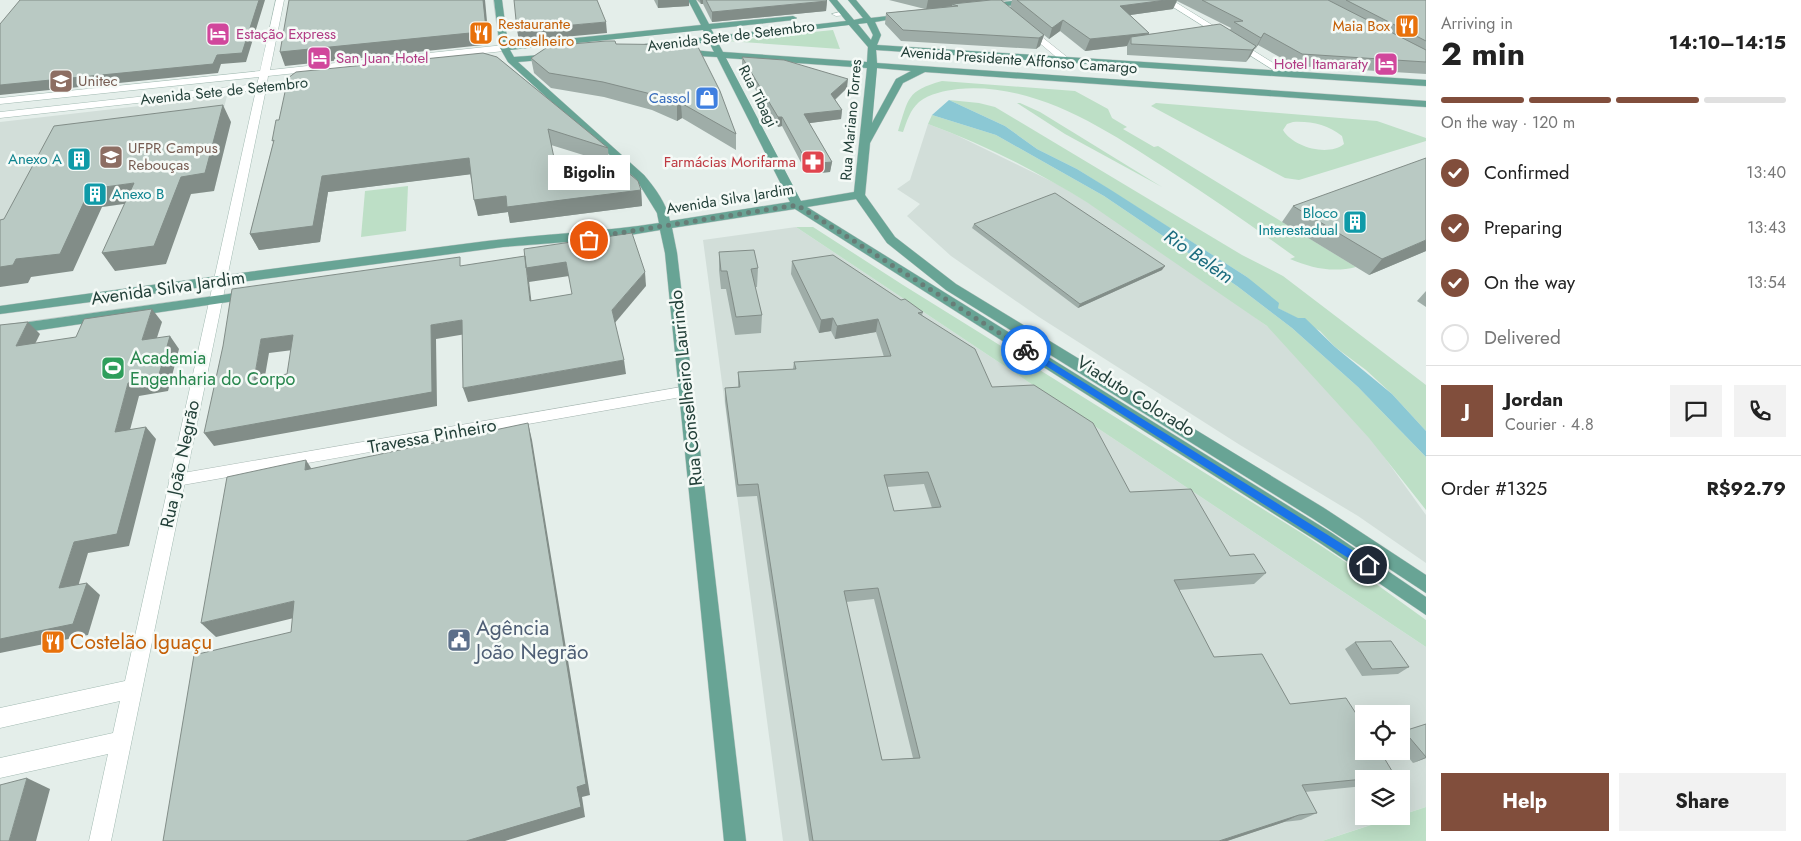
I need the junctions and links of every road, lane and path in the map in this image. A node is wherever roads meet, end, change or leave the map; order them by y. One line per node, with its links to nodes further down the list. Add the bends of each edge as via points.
1 (280, 0): 27 (main road, Rua João Negrão)
2 (498, 0): 19 (main road, Rua Conselheiro Laurindo)
3 (692, 0): 16 (main road, Rua Tibagi)
4 (833, 0): 11 (main road, Rua Mariano Torres)
5 (852, 0): 10 (main road, Rua Mariano Torres)
6 (1043, 0): 8 (main road)
7 (1166, 0): 28 (main road)
8 (1000, 5): 9 (main road)
9 (980, 7)
10 (862, 11): 11 (main road, Avenida Sete de Setembro); 13 (main road, Rua Mariano Torres); 13 (main road, Avenida Sete de Setembro, via 910,11)
11 (836, 14): 14 (main road, Rua Mariano Torres)
12 (803, 17): 16 (main road, Avenida Sete de Setembro)
13 (869, 20): 14 (main road, Avenida Sete de Setembro); 18 (main road, Rua Mariano Torres, via 877,35)
14 (852, 22): 17 (main road, Avenida Sete de Setembro); 18 (main road, Rua Mariano Torres)
15 (1022, 23): 23 (main road)
16 (705, 27): 17 (main road, Rua Tibagi); 19 (main road, Avenida Sete de Setembro)
17 (711, 38): 20 (main road, Avenida Sete de Setembro); 21 (main road, Rua Tibagi)
18 (872, 47): 23 (main road, Avenida Presidente Affonso Camargo); 25 (main road, Rua Mariano Torres)
19 (504, 48): 24 (main road, Rua Conselheiro Laurindo); 27 (main road, Avenida Sete de Setembro)
20 (639, 50): 21 (main road, Avenida Presidente Affonso Camargo)
21 (719, 54): 25 (main road, Avenida Presidente Affonso Camargo); 37 (main road, Rua Tibagi)
22 (566, 55): 24 (main road)
23 (1064, 59): 28 (main road, Avenida Presidente Affonso Camargo)
24 (507, 61): 38 (main road, Rua Conselheiro Laurindo, via 640,176 656,199)
25 (872, 65): 26 (main road, Avenida Presidente Affonso Camargo); 35 (main road, Rua Mariano Torres)
26 (926, 69): 33 (main road, Avenida Presidente Affonso Camargo); 35 (main road, via 899,81)
27 (264, 74): 31 (main road, Rua João Negrão); 32 (main road, Avenida Sete de Setembro)
28 (1286, 74): 30 (main road, Avenida Presidente Affonso Camargo)
29 (312, 82): 31 (main road, Avenida Sete de Setembro)
30 (1426, 83)
31 (262, 87): 34 (main road, Avenida Sete de Setembro); 41 (main road, Rua João Negrão)
32 (0, 101)
33 (1426, 104)
34 (0, 115)
35 (864, 147): 36 (main road, Rua Mariano Torres)
36 (859, 195): 37 (main road, Avenida Silva Jardim); 50 (main road, Viaduto Colorado, via 891,240 931,273 1318,513)
37 (797, 205): 38 (main road, Avenida Silva Jardim); 51 (main road, Viaduto Colorado, via 1326,538)
38 (666, 226): 39 (main road, Avenida Silva Jardim); 48 (main road, Rua Conselheiro Laurindo)
39 (606, 235): 40 (main road, Avenida Silva Jardim); 41 (main road, Avenida Silva Jardim, via 503,244 322,271)
40 (539, 253)
41 (220, 279): 43 (main road, Avenida Silva Jardim); 44 (main road, Rua João Negrão)
42 (261, 293): 44 (main road, Avenida Silva Jardim)
43 (86, 298): 45 (main road, Avenida Silva Jardim); 46 (main road)
44 (216, 300): 46 (main road, Avenida Silva Jardim); 49 (main road, Rua João Negrão)
45 (0, 310)
46 (34, 326): 47 (main road, Avenida Silva Jardim)
47 (0, 330)
48 (687, 391): 49 (main road, Travessa Pinheiro); 57 (main road, Rua Conselheiro Laurindo)
49 (177, 480): 52 (main road, Rua João Negrão)
50 (1426, 585)
51 (1426, 608)
52 (132, 689): 53 (main road); 54 (main road, Rua João Negrão)
53 (0, 718)
54 (121, 741): 55 (main road); 56 (main road, Rua João Negrão)
55 (0, 768)
56 (100, 841)
57 (735, 841)

